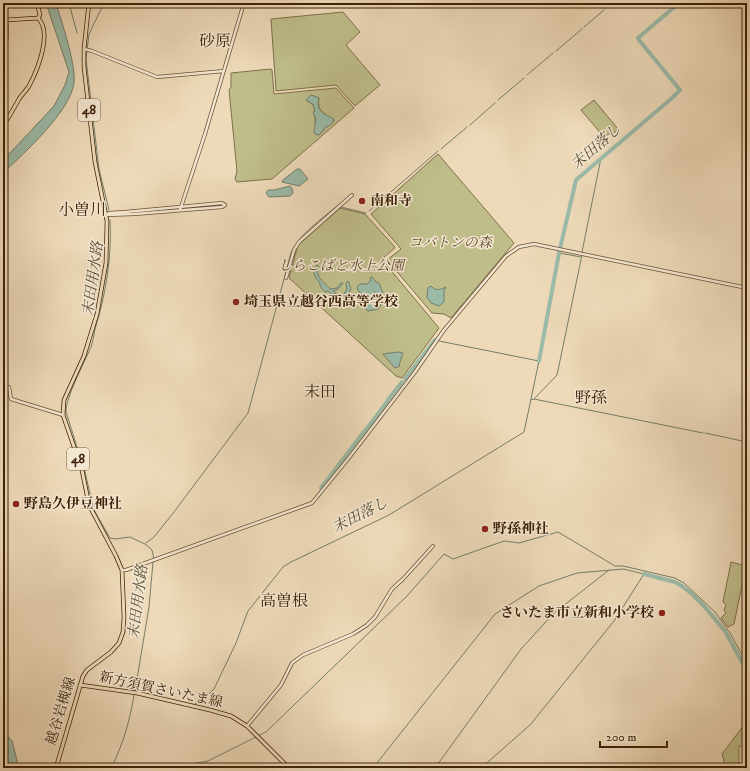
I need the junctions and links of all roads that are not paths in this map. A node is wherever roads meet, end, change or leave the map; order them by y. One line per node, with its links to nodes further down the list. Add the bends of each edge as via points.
1 (3, 3): 6 (main road)
2 (37, 3): 5 (main road, via 40,15)
3 (89, 3): 7 (main road, 越谷岩槻線 / 48)
4 (244, 3): 9 (street)
5 (38, 18): 6 (main road); 10 (main road, via 42,23 43,34 39,64 29,86)
6 (6, 20): 8 (main road, via 7,40)
7 (86, 49): 9 (street, via 157,78); 13 (main road, 越谷岩槻線 / 48, via 84,67 95,162)
8 (3, 62)
9 (224, 71): 12 (street)
10 (3, 126)
11 (352, 195): 14 (street, via 299,242)
12 (180, 208): 12 (street, via 222,203 225,205 222,207); 13 (street)
13 (106, 215): 17 (main road, 越谷岩槻線 / 48, via 106,263 99,306 84,356 64,400)
14 (286, 278)
15 (747, 288): 19 (street, via 534,244 515,249 506,256 448,326 312,503)
16 (3, 386): 17 (street, via 9,388 12,399)
17 (63, 415): 19 (main road, 越谷岩槻線 / 48, via 82,470 89,505)
18 (433, 546): 21 (street, via 392,588 375,617 367,625 353,634 303,655 292,663 279,688)
19 (122, 570): 20 (main road, 越谷岩槻線 / 48, via 124,617 121,638 115,648 87,670)
20 (80, 685): 21 (main road, 新方須賀さいたま線, via 220,712 236,718); 22 (main road, 越谷岩槻線 / 48)
21 (247, 726): 23 (main road, 新方須賀さいたま線)
22 (56, 768)
23 (289, 768)

